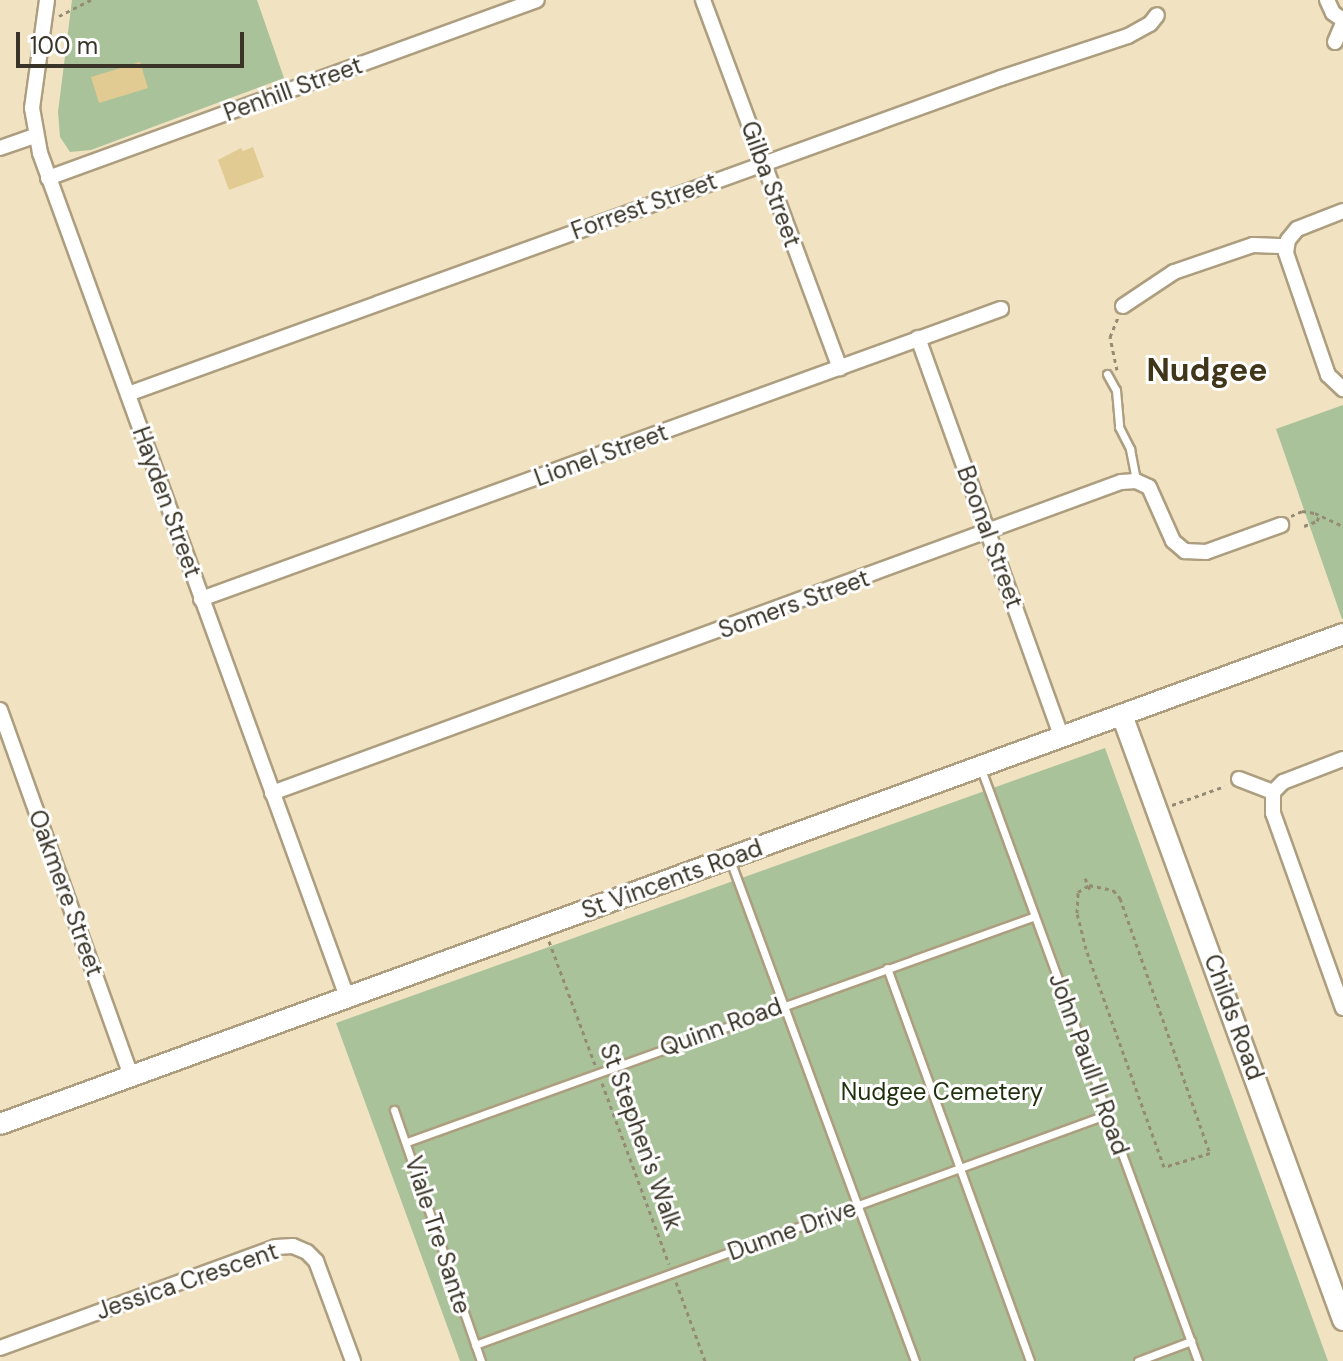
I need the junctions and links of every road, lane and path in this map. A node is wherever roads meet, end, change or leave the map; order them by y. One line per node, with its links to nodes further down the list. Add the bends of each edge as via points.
1 (47, 0): 10 (street, Hayden Street, via 33,94)
2 (91, 0): 7 (path)
3 (537, 0): 13 (street, Penhill Street)
4 (703, 0): 12 (street, Gilba Street)
5 (1327, 0): 8 (street)
6 (1157, 15): 12 (street, Forrest Street, via 1128,36)
7 (59, 16)
8 (1343, 21): 9 (street)
9 (1335, 42)
10 (35, 136): 11 (street); 13 (street, Hayden Street)
11 (0, 148)
12 (763, 163): 19 (street, Gilba Street); 23 (street, Forrest Street)
13 (48, 178): 23 (street, Hayden Street)
14 (1343, 211): 15 (street, via 1297,229)
15 (1286, 246): 16 (street, via 1260,243 1174,272); 22 (street, via 1328,375)
16 (1123, 306): 21 (path, via 1110,337 1117,364)
17 (1001, 309): 18 (street, Lionel Street)
18 (918, 338): 19 (street, Lionel Street); 29 (street, Boonal Street)
19 (840, 368): 30 (street, Lionel Street)
20 (1107, 374): 21 (lane)
21 (1112, 385): 24 (lane)
22 (1343, 389)
23 (128, 394): 30 (street, Hayden Street)
24 (1136, 481): 26 (street, via 1153,493 1170,535 1185,551 1206,552); 29 (street, Somers Street)
25 (1320, 515): 26 (path, via 1302,511); 27 (path); 28 (path)
26 (1281, 525)
27 (1304, 526)
28 (1343, 526)
29 (989, 532): 34 (street, Boonal Street); 39 (street, Somers Street)
30 (201, 599): 39 (street, Hayden Street)
31 (1343, 634): 33 (main road, St Vincents Road)
32 (0, 710): 52 (street, Oakmere Street)
33 (1122, 715): 34 (main road, St Vincents Road); 40 (main road, Childs Road)
34 (1062, 737): 36 (main road, St Vincents Road)
35 (1343, 759): 38 (street, via 1283,782)
36 (980, 767): 41 (main road, St Vincents Road); 45 (lane, John Paull II Road)
37 (1239, 779): 38 (street); 40 (path)
38 (1273, 792): 50 (street, via 1273,813)
39 (272, 793): 48 (street, Hayden Street)
40 (1158, 811): 60 (main road, Childs Road)
41 (729, 858): 46 (main road, St Vincents Road); 49 (lane)
42 (1085, 878): 43 (path)
43 (1089, 885): 43 (path, via 1078,892 1077,913 1086,949 1164,1167 1210,1153 1120,898 1113,890); 44 (path)
44 (1091, 892)
45 (1035, 916): 47 (lane, Quinn Road); 54 (lane, John Paull II Road)
46 (544, 926): 48 (main road, St Vincents Road); 51 (path, St Stephen's Walk)
47 (887, 968): 49 (lane, Quinn Road); 57 (lane)
48 (347, 997): 52 (main road, St Vincents Road)
49 (783, 1004): 51 (lane, Quinn Road); 58 (lane)
50 (1343, 1008)
51 (598, 1072): 56 (lane, Quinn Road); 59 (path, St Stephen's Walk)
52 (131, 1076): 55 (main road, St Vincents Road)
53 (394, 1110): 56 (lane, Viale Tre Sante)
54 (1108, 1114): 57 (lane, Dunne Drive); 61 (lane, John Paull II Road)
55 (0, 1124)
56 (407, 1142): 62 (lane, Viale Tre Sante)
57 (960, 1168): 58 (lane, Dunne Drive); 68 (lane)
58 (858, 1206): 59 (lane, Dunne Drive); 67 (lane)
59 (673, 1275): 62 (lane, Dunne Drive); 66 (path, St Stephen's Walk)
60 (1343, 1320)
61 (1191, 1341): 69 (lane); 70 (lane, John Paull II Road)
62 (475, 1345): 65 (lane, Viale Tre Sante)
63 (0, 1348): 64 (street, Jessica Crescent, via 285,1246 307,1252 316,1261)
64 (353, 1361)
65 (481, 1361)
66 (705, 1361)
67 (915, 1361)
68 (1030, 1361)
69 (1138, 1361)
70 (1198, 1361)

